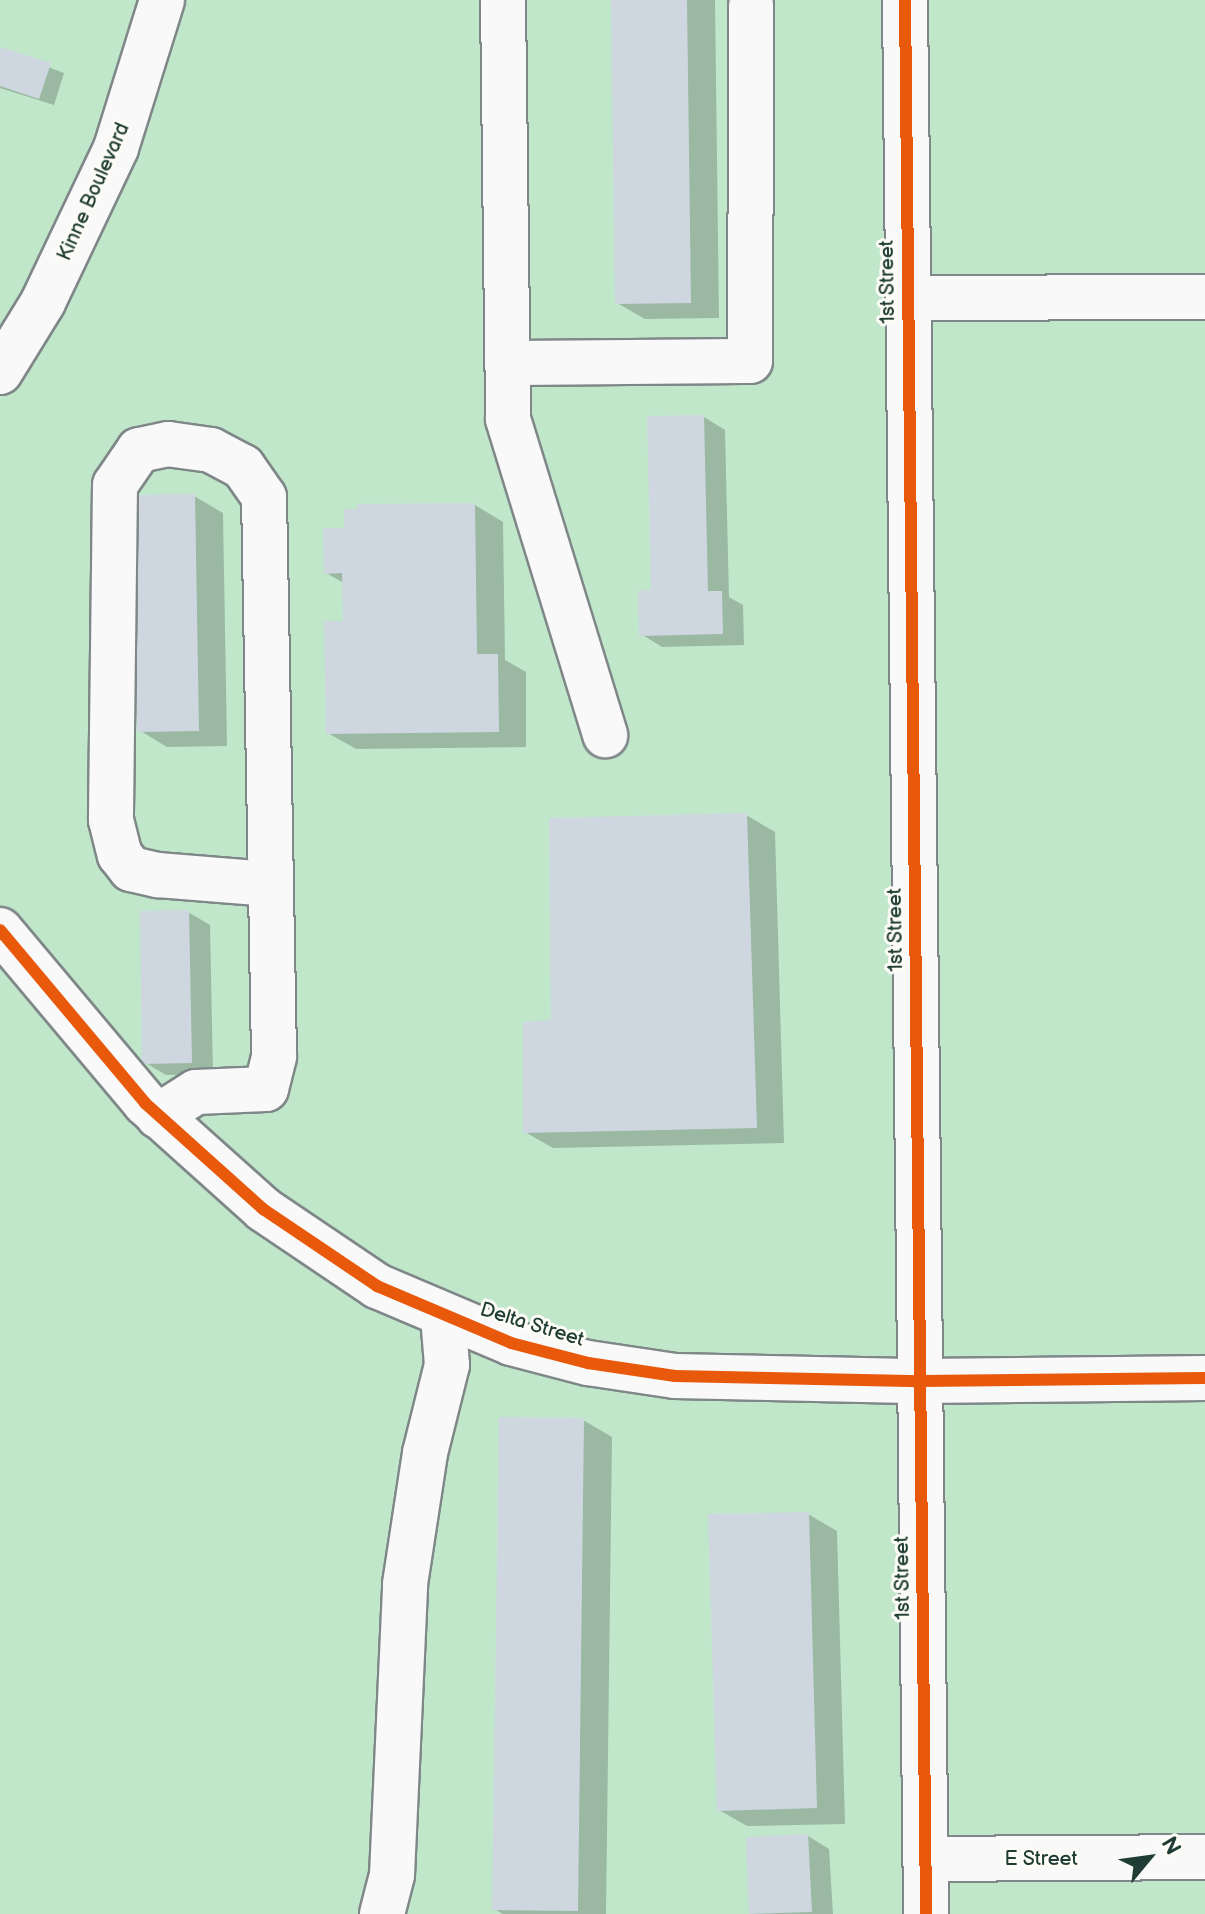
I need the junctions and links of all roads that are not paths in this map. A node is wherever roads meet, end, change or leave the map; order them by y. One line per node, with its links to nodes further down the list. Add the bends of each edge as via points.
1 (162, 0): 8 (street, Kinne Boulevard, via 116,148 56,277)
2 (503, 0): 7 (street)
3 (905, 0): 6 (street, 1st Street)
4 (751, 5): 7 (street, via 750,361)
5 (1205, 297): 6 (street)
6 (908, 298): 15 (street, 1st Street)
7 (508, 363): 9 (street, via 508,419)
8 (0, 372)
9 (605, 735)
10 (271, 884): 10 (street, via 264,497 243,467 211,450 168,444 139,450 115,485 111,820 120,855 131,869); 12 (street, via 274,1056 266,1089 196,1092)
11 (0, 930): 12 (street, Delta Street, via 100,1054)
12 (158, 1116): 13 (street, Delta Street, via 199,1156 321,1253)
13 (443, 1316): 15 (street, Delta Street, via 511,1343 588,1363 675,1376); 18 (street, via 447,1365 425,1453 405,1584 392,1875)
14 (1205, 1378): 15 (street, Delta Street)
15 (921, 1381): 17 (street, 1st Street)
16 (1205, 1857): 17 (street, E Street)
17 (926, 1859): 19 (street, 1st Street)
18 (382, 1914)
19 (926, 1914)

